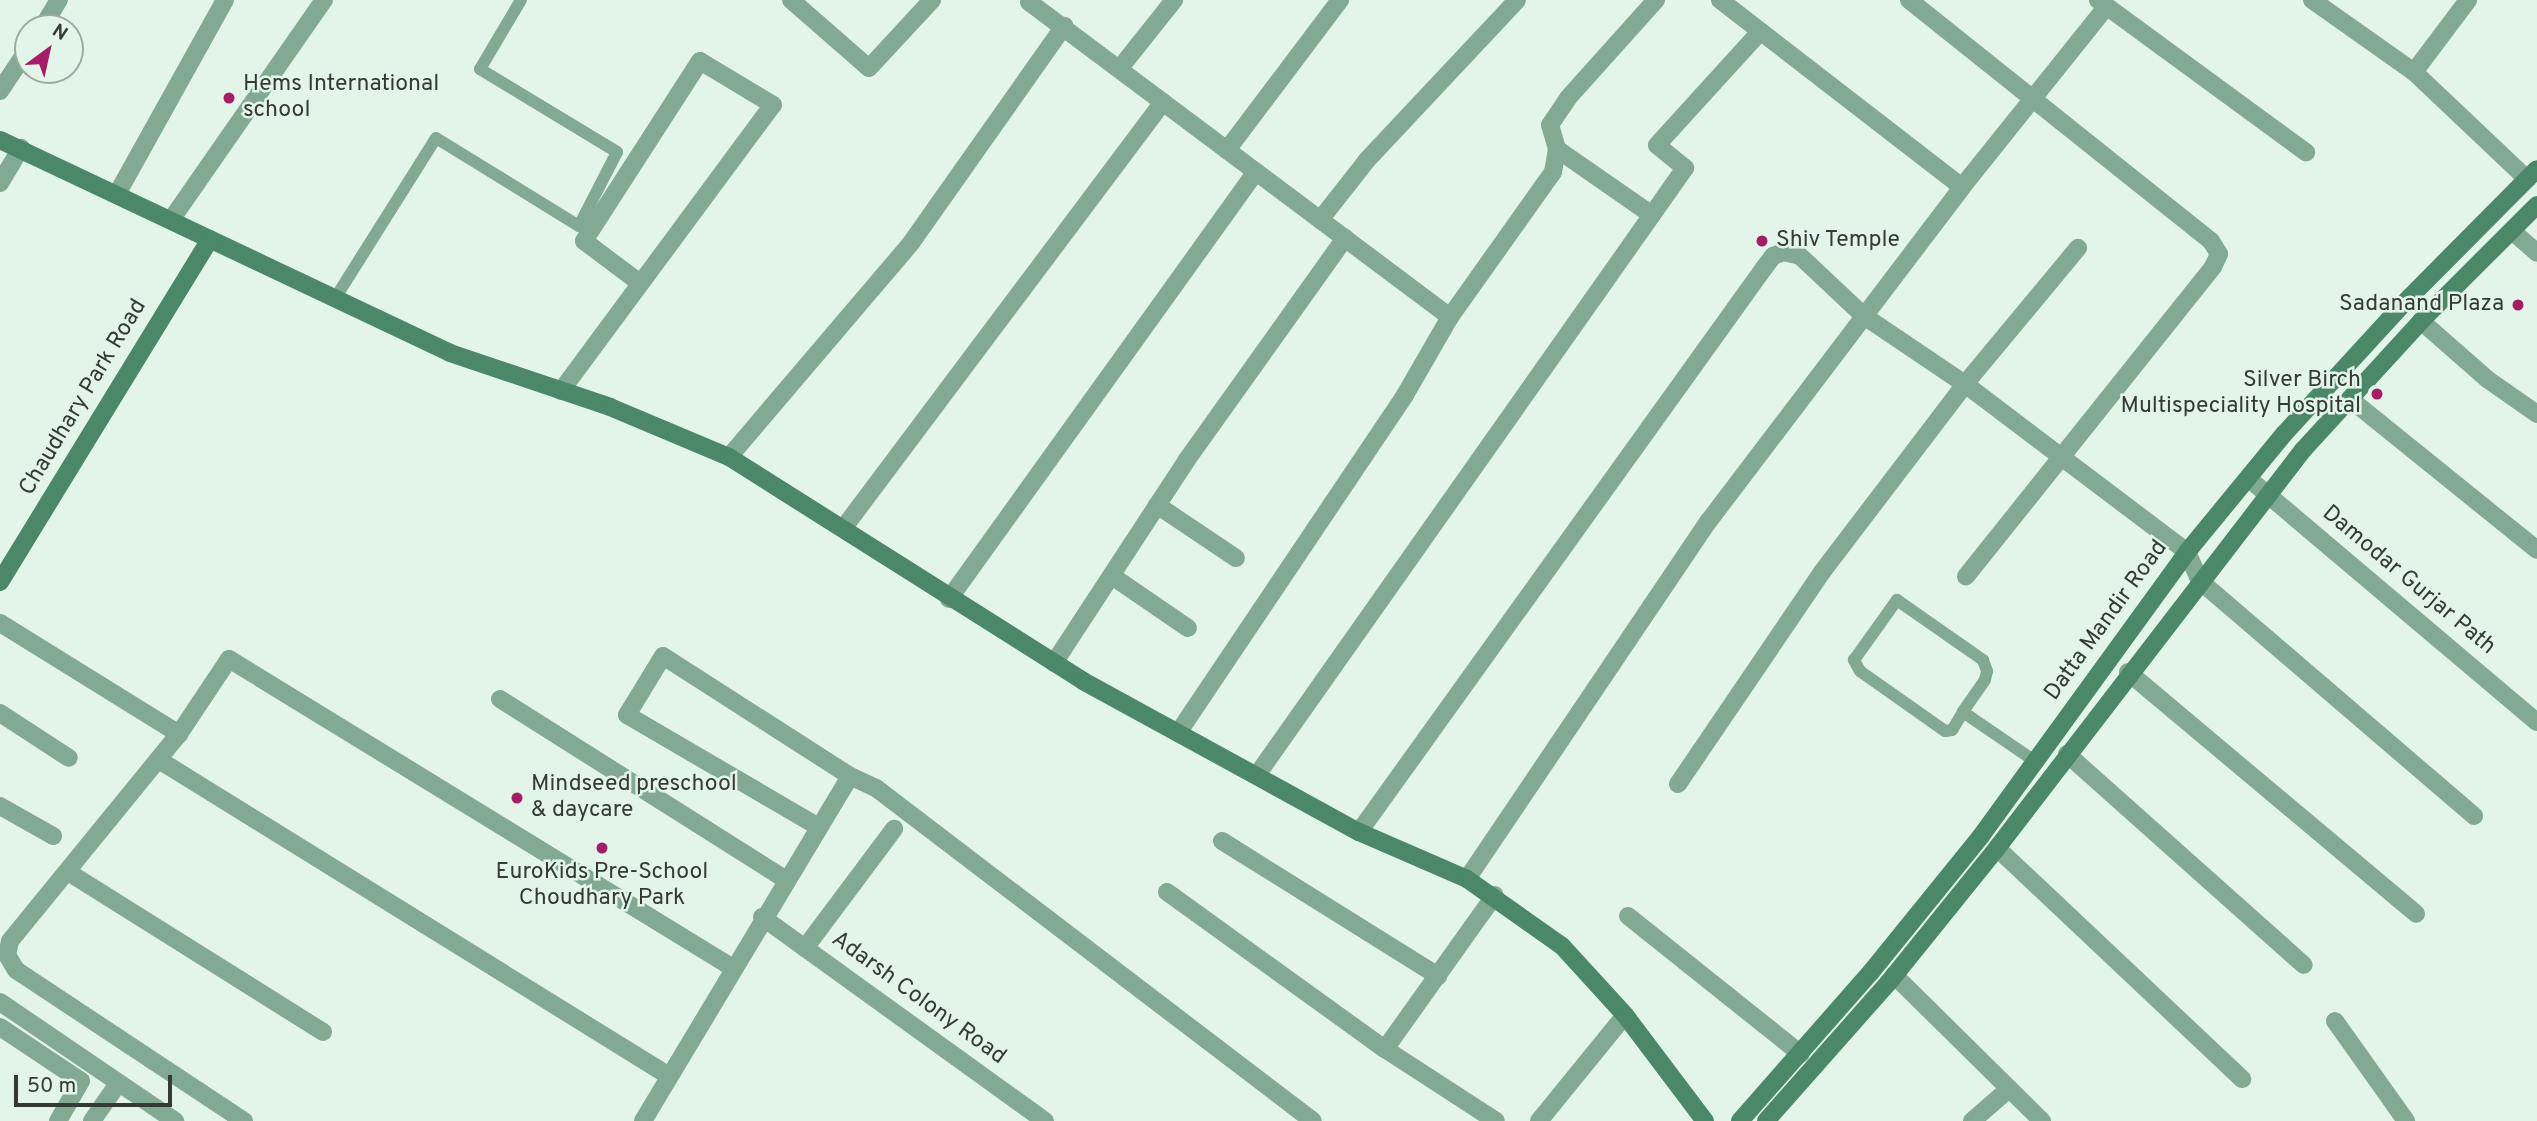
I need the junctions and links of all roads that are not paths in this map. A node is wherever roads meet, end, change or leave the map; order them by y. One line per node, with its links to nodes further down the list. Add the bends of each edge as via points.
1 (225, 0): 34 (street)
2 (324, 0): 37 (street)
3 (521, 0): 45 (lane, via 480,69 617,152 579,226 436,138)
4 (791, 0): 5 (street, via 869,68)
5 (932, 0)
6 (1174, 0): 19 (street)
7 (1339, 0): 27 (street)
8 (1517, 0): 38 (street, via 1374,152)
9 (1656, 0): 28 (street, via 1554,116 1550,125)
10 (1720, 0): 16 (street)
11 (1909, 0): 23 (street)
12 (2312, 0): 21 (street)
13 (2468, 0): 21 (street)
14 (1029, 2): 17 (street)
15 (2102, 3): 23 (street); 29 (street)
16 (1742, 6): 18 (street)
17 (1064, 26): 19 (street); 54 (street, via 911,243)
18 (1760, 32): 33 (street); 36 (street, via 1657,145 1685,168)
19 (1120, 68): 24 (street)
20 (14, 70): 22 (street)
21 (2414, 72): 31 (street)
22 (0, 91)
23 (2036, 99): 33 (street); 53 (street, via 2211,242 2219,254)
24 (1163, 102): 27 (street); 58 (street)
25 (0, 140): 26 (main road)
26 (21, 148): 32 (street); 34 (main road)
27 (1227, 149): 30 (street)
28 (1557, 149): 36 (street); 47 (street, via 1553,172)
29 (2306, 152)
30 (1255, 173): 38 (street); 66 (street)
31 (2532, 174): 55 (main road, Datta Mandir Road, via 2348,362)
32 (0, 183)
33 (1962, 187): 46 (street)
34 (117, 194): 37 (main road)
35 (2537, 205): 39 (main road, Datta Mandir Road)
36 (1652, 215): 81 (street)
37 (171, 220): 41 (main road)
38 (1320, 220): 40 (street)
39 (2512, 231): 43 (street); 48 (main road, Datta Mandir Road)
40 (1345, 238): 47 (street); 57 (street)
41 (210, 239): 45 (main road); 65 (main road, Chaudhary Park Road)
42 (2078, 248): 49 (street)
43 (2537, 253)
44 (640, 283): 44 (street, via 773,105 700,61 584,241); 50 (street)
45 (334, 300): 50 (main road, via 450,353)
46 (1864, 316): 49 (street); 88 (street, via 1800,256 1784,252 1773,256); 94 (street, via 1709,522)
47 (1450, 317): 75 (street, via 1405,395)
48 (2421, 321): 51 (main road, Datta Mandir Road); 52 (street, via 2487,379)
49 (1965, 384): 53 (street); 83 (street, via 1822,572)
50 (561, 391): 54 (main road)
51 (2350, 399): 56 (main road, Datta Mandir Road); 59 (street)
52 (2537, 414)
53 (2059, 454): 60 (street); 63 (street)
54 (729, 457): 58 (main road)
55 (2248, 478): 56 (street, Damodar Gurjar Path); 60 (main road, Datta Mandir Road)
56 (2268, 494): 64 (main road, Datta Mandir Road); 74 (street, Damodar Gurjar Path)
57 (1157, 505): 61 (street); 62 (street)
58 (845, 526): 66 (main road)
59 (2537, 550)
60 (2188, 552): 64 (street); 80 (main road, Datta Mandir Road)
61 (1236, 558)
62 (1112, 576): 68 (street); 69 (street)
63 (1966, 576)
64 (2200, 581): 70 (main road, Datta Mandir Road); 85 (street)
65 (0, 582)
66 (949, 599): 69 (main road)
67 (0, 623): 76 (street)
68 (1188, 628)
69 (1054, 663): 75 (main road)
70 (2128, 672): 77 (main road, Datta Mandir Road); 97 (street)
71 (500, 699): 93 (street)
72 (1963, 712): 72 (lane, via 1985,680 1983,660 1898,600 1889,606 1854,660 1860,671 1945,731 1952,730); 80 (lane)
73 (0, 713): 78 (street)
74 (2537, 722)
75 (1178, 733): 81 (main road)
76 (180, 734): 79 (street); 102 (street, via 229,659)
77 (2067, 754): 91 (main road, Datta Mandir Road); 101 (street)
78 (69, 758)
79 (159, 760): 92 (street); 112 (street)
80 (2036, 762): 111 (main road, Datta Mandir Road)
81 (1257, 775): 88 (main road)
82 (850, 776): 86 (street); 86 (street, via 663,656 627,715); 122 (street, via 876,788)
83 (1678, 784)
84 (0, 806): 89 (street)
85 (2474, 816)
86 (817, 826): 93 (street)
87 (894, 829): 100 (street)
88 (1359, 832): 94 (main road)
89 (53, 836)
90 (1222, 841): 104 (street)
91 (1997, 848): 103 (main road, Datta Mandir Road); 113 (street)
92 (68, 872): 109 (street); 119 (street, via 10,941 7,955 16,970)
93 (785, 879): 99 (street)
94 (1467, 879): 96 (main road)
95 (1167, 892): 110 (street)
96 (1495, 895): 104 (street); 106 (main road, via 1562,946)
97 (2416, 914)
98 (1628, 916): 111 (street)
99 (762, 917): 100 (street, Adarsh Colony Road); 102 (street)
100 (805, 948): 121 (street, Adarsh Colony Road)
101 (2304, 965)
102 (733, 968): 112 (street)
103 (1894, 975): 115 (street); 127 (main road, Datta Mandir Road)
104 (1438, 976): 110 (street)
105 (0, 1002): 114 (street)
106 (1625, 1015): 124 (street); 125 (main road)
107 (2335, 1021): 130 (street)
108 (0, 1027): 116 (street, via 81,1081)
109 (323, 1032)
110 (1385, 1049): 123 (street)
111 (1801, 1055): 126 (main road, Datta Mandir Road)
112 (669, 1076): 120 (street)
113 (2242, 1079)
114 (117, 1085): 117 (street); 118 (street)
115 (2009, 1090): 128 (street); 129 (street)
116 (58, 1121)
117 (92, 1121)
118 (175, 1121)
119 (244, 1121)
120 (643, 1121)
121 (1045, 1121)
122 (1313, 1121)
123 (1496, 1121)
124 (1539, 1121)
125 (1705, 1121)
126 (1740, 1121)
127 (1766, 1121)
128 (1972, 1121)
129 (2042, 1121)
130 (2406, 1121)

